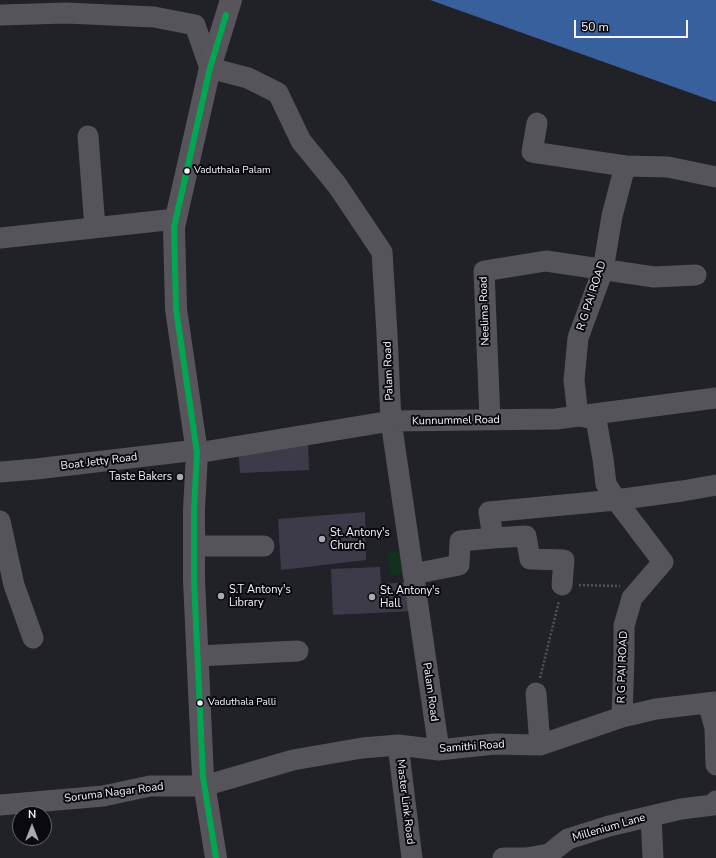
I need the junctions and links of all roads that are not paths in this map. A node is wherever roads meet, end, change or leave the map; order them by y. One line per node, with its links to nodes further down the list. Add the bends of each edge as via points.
1 (231, 0): 3 (main road)
2 (0, 16): 3 (street, via 66,12 154,16 195,25)
3 (210, 68): 8 (main road); 16 (street, Palam Road, via 248,78 278,94 302,141 337,185 382,252)
4 (537, 123): 6 (street, via 532,152)
5 (88, 136): 9 (street)
6 (625, 166): 7 (street, via 668,167); 11 (street, R G PAI ROAD, via 612,216)
7 (716, 177)
8 (176, 219): 9 (street); 17 (main road, via 176,309)
9 (95, 228): 10 (street)
10 (0, 238)
11 (603, 270): 12 (street, Neelima Road, via 654,277); 14 (street, R G PAI ROAD, via 578,338 574,380); 15 (street, Neelima Road, via 546,262 484,271)
12 (696, 275)
13 (716, 398): 14 (street, Kunnummel Road)
14 (578, 416): 15 (street, Kunnummel Road); 20 (street, R G PAI ROAD, via 596,419 606,484)
15 (490, 420): 16 (street, Kunnummel Road)
16 (391, 421): 17 (street, Kunnummel Road); 25 (street, Palam Road)
17 (197, 451): 18 (street, Boat Jetty Road); 23 (main road)
18 (0, 472)
19 (716, 485): 20 (street)
20 (616, 500): 22 (street, via 489,512); 32 (street, R G PAI ROAD, via 663,562 632,598 624,626)
21 (0, 521): 27 (street, via 14,585)
22 (493, 538): 25 (street, via 460,541 460,565); 26 (street, via 526,536 530,559 564,560)
23 (194, 546): 24 (street); 29 (main road)
24 (264, 546)
25 (413, 574): 35 (street, Palam Road)
26 (562, 585)
27 (33, 638)
28 (298, 652): 29 (street)
29 (197, 656): 37 (main road)
30 (536, 693): 34 (street)
31 (712, 703): 32 (street, Samithi Road, via 656,709); 36 (street)
32 (622, 717): 34 (street, Samithi Road)
33 (398, 745): 35 (street, Samithi Road); 37 (street, Samithi Road, via 362,748 294,760); 42 (street, Master Link Road)
34 (540, 745): 35 (street, Samithi Road, via 494,744)
35 (439, 750)
36 (716, 765)
37 (204, 786): 39 (street, Soruma Nagar Road, via 150,786 103,796); 41 (main road)
38 (716, 801): 40 (street, Millenium Lane, via 713,805)
39 (0, 805)
40 (652, 816): 43 (street, Millenium Lane, via 568,839 549,854); 44 (street)
41 (216, 858)
42 (412, 858)
43 (503, 858)
44 (653, 858)

